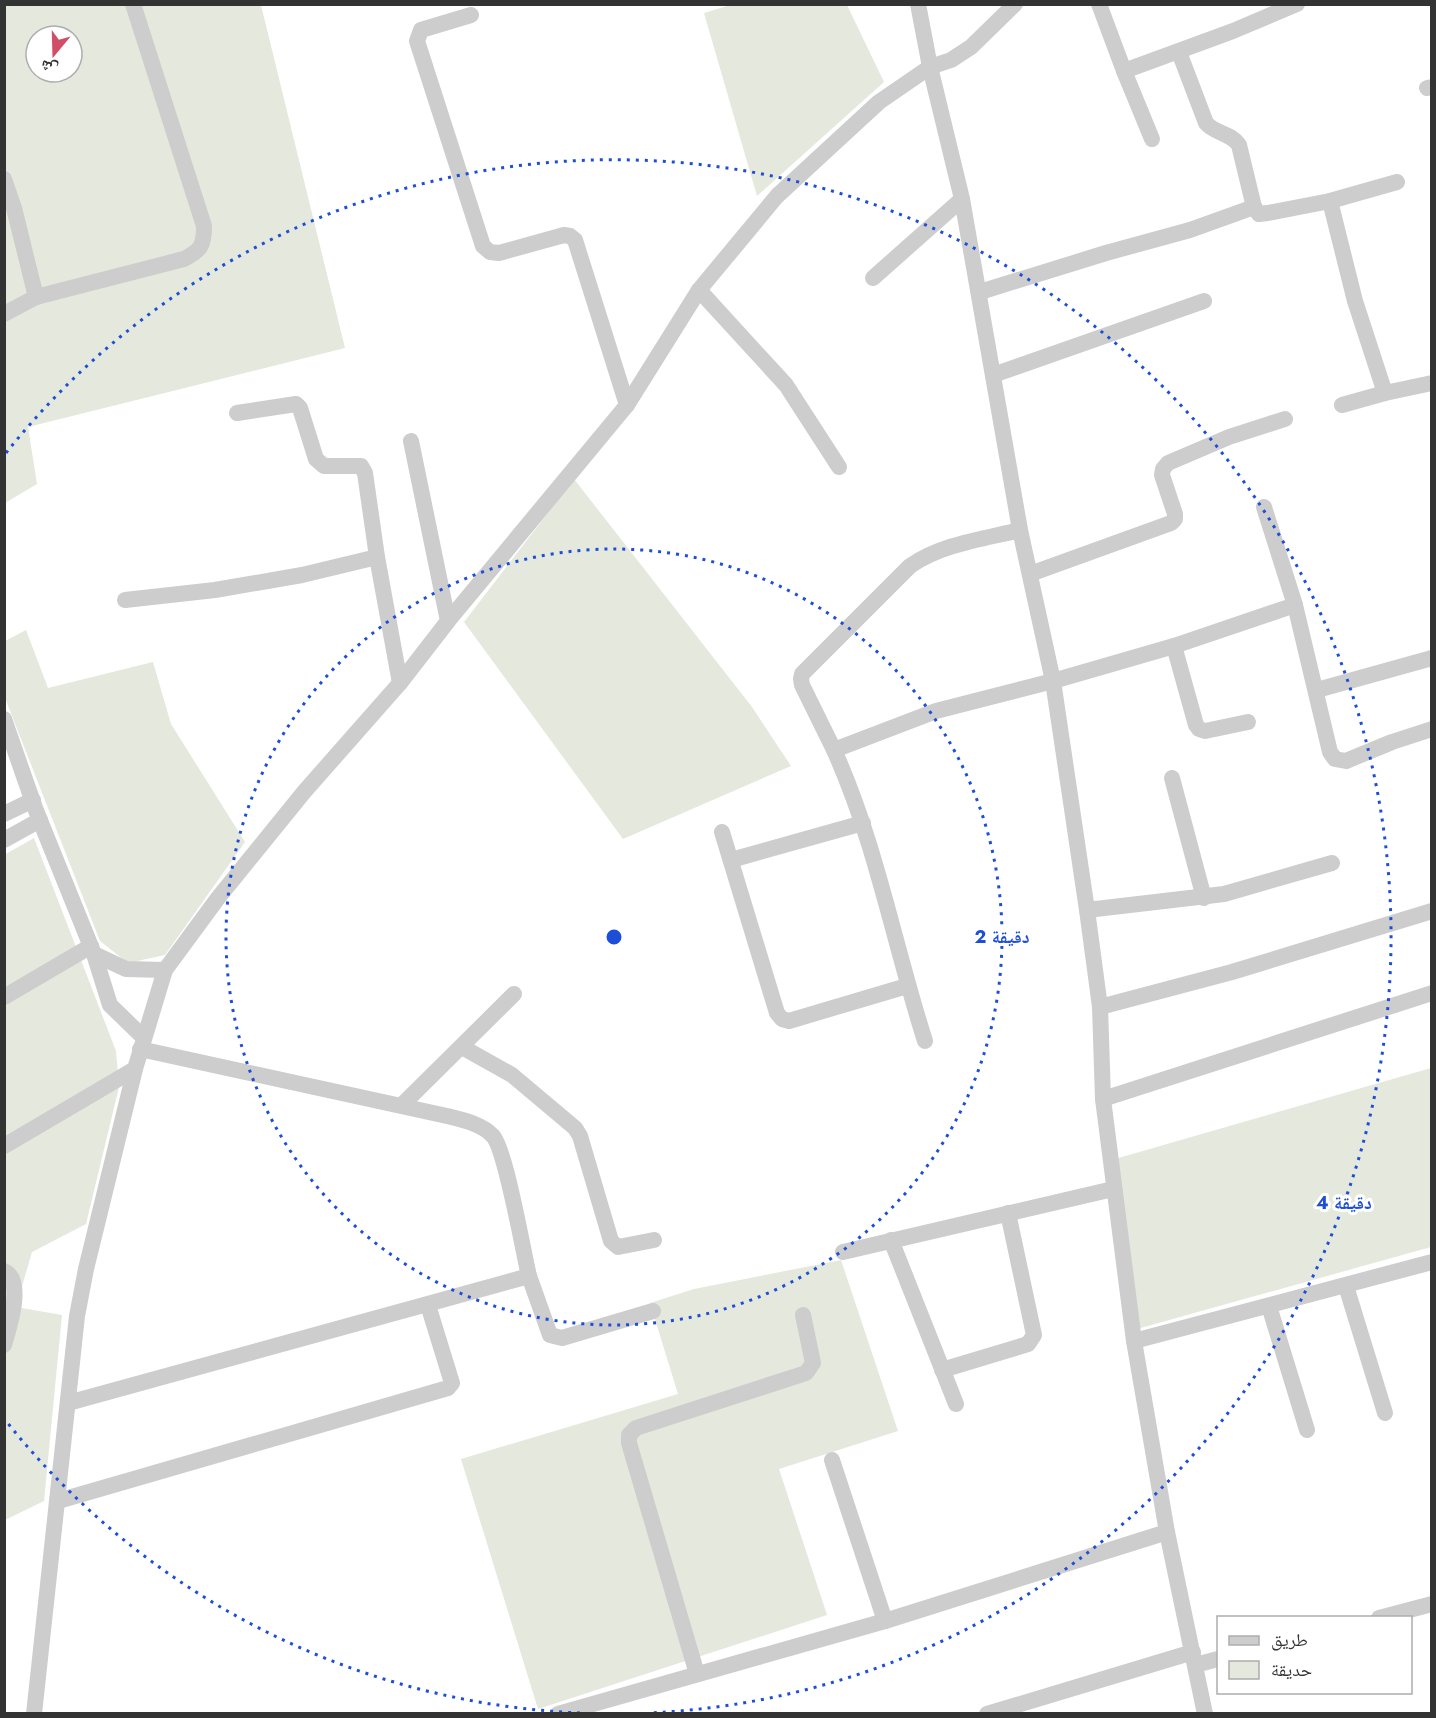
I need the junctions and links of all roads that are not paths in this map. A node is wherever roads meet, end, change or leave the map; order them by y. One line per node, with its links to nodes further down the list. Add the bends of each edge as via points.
1 (133, 4): 19 (street, via 204,226 204,239 198,252 184,259)
2 (918, 4): 8 (street)
3 (1015, 4): 8 (street, via 970,47 951,60)
4 (1099, 4): 9 (street)
5 (1297, 4): 7 (street)
6 (471, 15): 25 (street, via 421,30 417,41 483,246 499,253 564,235 575,240)
7 (1179, 52): 9 (street); 15 (street, via 1206,123 1234,138 1239,145)
8 (930, 67): 13 (street); 17 (street, via 879,102 777,196)
9 (1125, 70): 10 (street)
10 (1152, 139)
11 (4, 179): 19 (street)
12 (1397, 182): 14 (street)
13 (963, 199): 16 (street); 18 (street)
14 (1330, 201): 15 (street, via 1263,214); 24 (street, via 1355,301)
15 (1254, 207): 18 (street, via 1190,230)
16 (873, 278)
17 (699, 290): 25 (street); 30 (street, via 786,385)
18 (980, 292): 22 (street)
19 (36, 297): 21 (street)
20 (1204, 301): 22 (street)
21 (4, 314)
22 (993, 375): 32 (street)
23 (1431, 383): 24 (street)
24 (1385, 393): 26 (street)
25 (627, 405): 37 (street)
26 (1342, 405)
27 (237, 413): 33 (street, via 296,404 320,463 361,466)
28 (1285, 419): 34 (street, via 1168,463 1162,475 1175,514 1171,523)
29 (411, 441): 37 (street)
30 (839, 467)
31 (1264, 507): 36 (street)
32 (1020, 530): 34 (street); 46 (street, via 941,549 922,558 802,674 802,685)
33 (377, 557): 35 (street, via 226,588); 41 (street)
34 (1030, 574): 40 (street)
35 (125, 600)
36 (1295, 605): 38 (street); 42 (street)
37 (448, 621): 41 (street)
38 (1174, 646): 40 (street); 44 (street, via 1199,729)
39 (1431, 658): 42 (street)
40 (1053, 681): 46 (street, via 936,711); 57 (street)
41 (400, 683): 60 (street, via 289,810)
42 (1317, 690): 45 (street, via 1330,752 1335,759 1346,761)
43 (4, 719): 48 (street)
44 (1248, 722)
45 (1431, 729)
46 (834, 750): 51 (street)
47 (1172, 778): 56 (street)
48 (33, 800): 49 (street); 50 (street)
49 (4, 814)
50 (40, 820): 53 (street); 59 (street)
51 (863, 823): 54 (street); 61 (street)
52 (722, 832): 54 (street)
53 (4, 840)
54 (730, 860): 61 (street, via 782,1019 789,1021)
55 (1332, 863): 56 (street, via 1246,890)
56 (1204, 898): 57 (street)
57 (1087, 909): 65 (street)
58 (1431, 911): 65 (street, via 1232,972)
59 (92, 950): 60 (street, via 126,969); 64 (street); 67 (street, via 110,1005)
60 (165, 970): 67 (street)
61 (907, 986): 66 (street)
62 (1431, 993): 70 (street)
63 (514, 994): 68 (street)
64 (4, 997)
65 (1100, 1007): 70 (street)
66 (925, 1041)
67 (141, 1043): 69 (street); 71 (street)
68 (462, 1047): 71 (street); 75 (street, via 512,1075 575,1128 611,1241 618,1247)
69 (135, 1069): 72 (street); 89 (street, via 76,1316)
70 (1103, 1099): 73 (street)
71 (402, 1105): 80 (street, via 467,1121 486,1130 497,1141)
72 (4, 1146)
73 (1113, 1189): 74 (street); 86 (street)
74 (1008, 1213): 76 (street); 88 (street, via 1032,1340)
75 (654, 1240)
76 (891, 1240): 77 (street); 88 (street)
77 (843, 1252)
78 (1431, 1262): 81 (street)
79 (4, 1271): 87 (street, via 14,1280 15,1297)
80 (529, 1276): 82 (street); 84 (street, via 550,1335 555,1337)
81 (1346, 1286): 83 (street); 91 (street)
82 (428, 1305): 89 (street); 94 (street, via 452,1383 448,1388)
83 (1269, 1306): 86 (street); 92 (street)
84 (653, 1311)
85 (803, 1315): 101 (street, via 813,1363 806,1373 636,1428 629,1435)
86 (1134, 1341): 95 (street)
87 (4, 1345)
88 (942, 1370): 90 (street)
89 (68, 1403): 94 (street)
90 (956, 1404)
91 (1385, 1413)
92 (1307, 1430)
93 (832, 1460): 98 (street)
94 (58, 1501): 102 (street)
95 (1167, 1532): 98 (street); 99 (street)
96 (1431, 1604): 97 (street)
97 (1383, 1616)
98 (885, 1620): 101 (street)
99 (1194, 1659): 100 (street); 104 (street); 105 (street)
100 (1217, 1659)
101 (697, 1674): 103 (street)
102 (34, 1713)
103 (558, 1713)
104 (987, 1713)
105 (1205, 1713)

